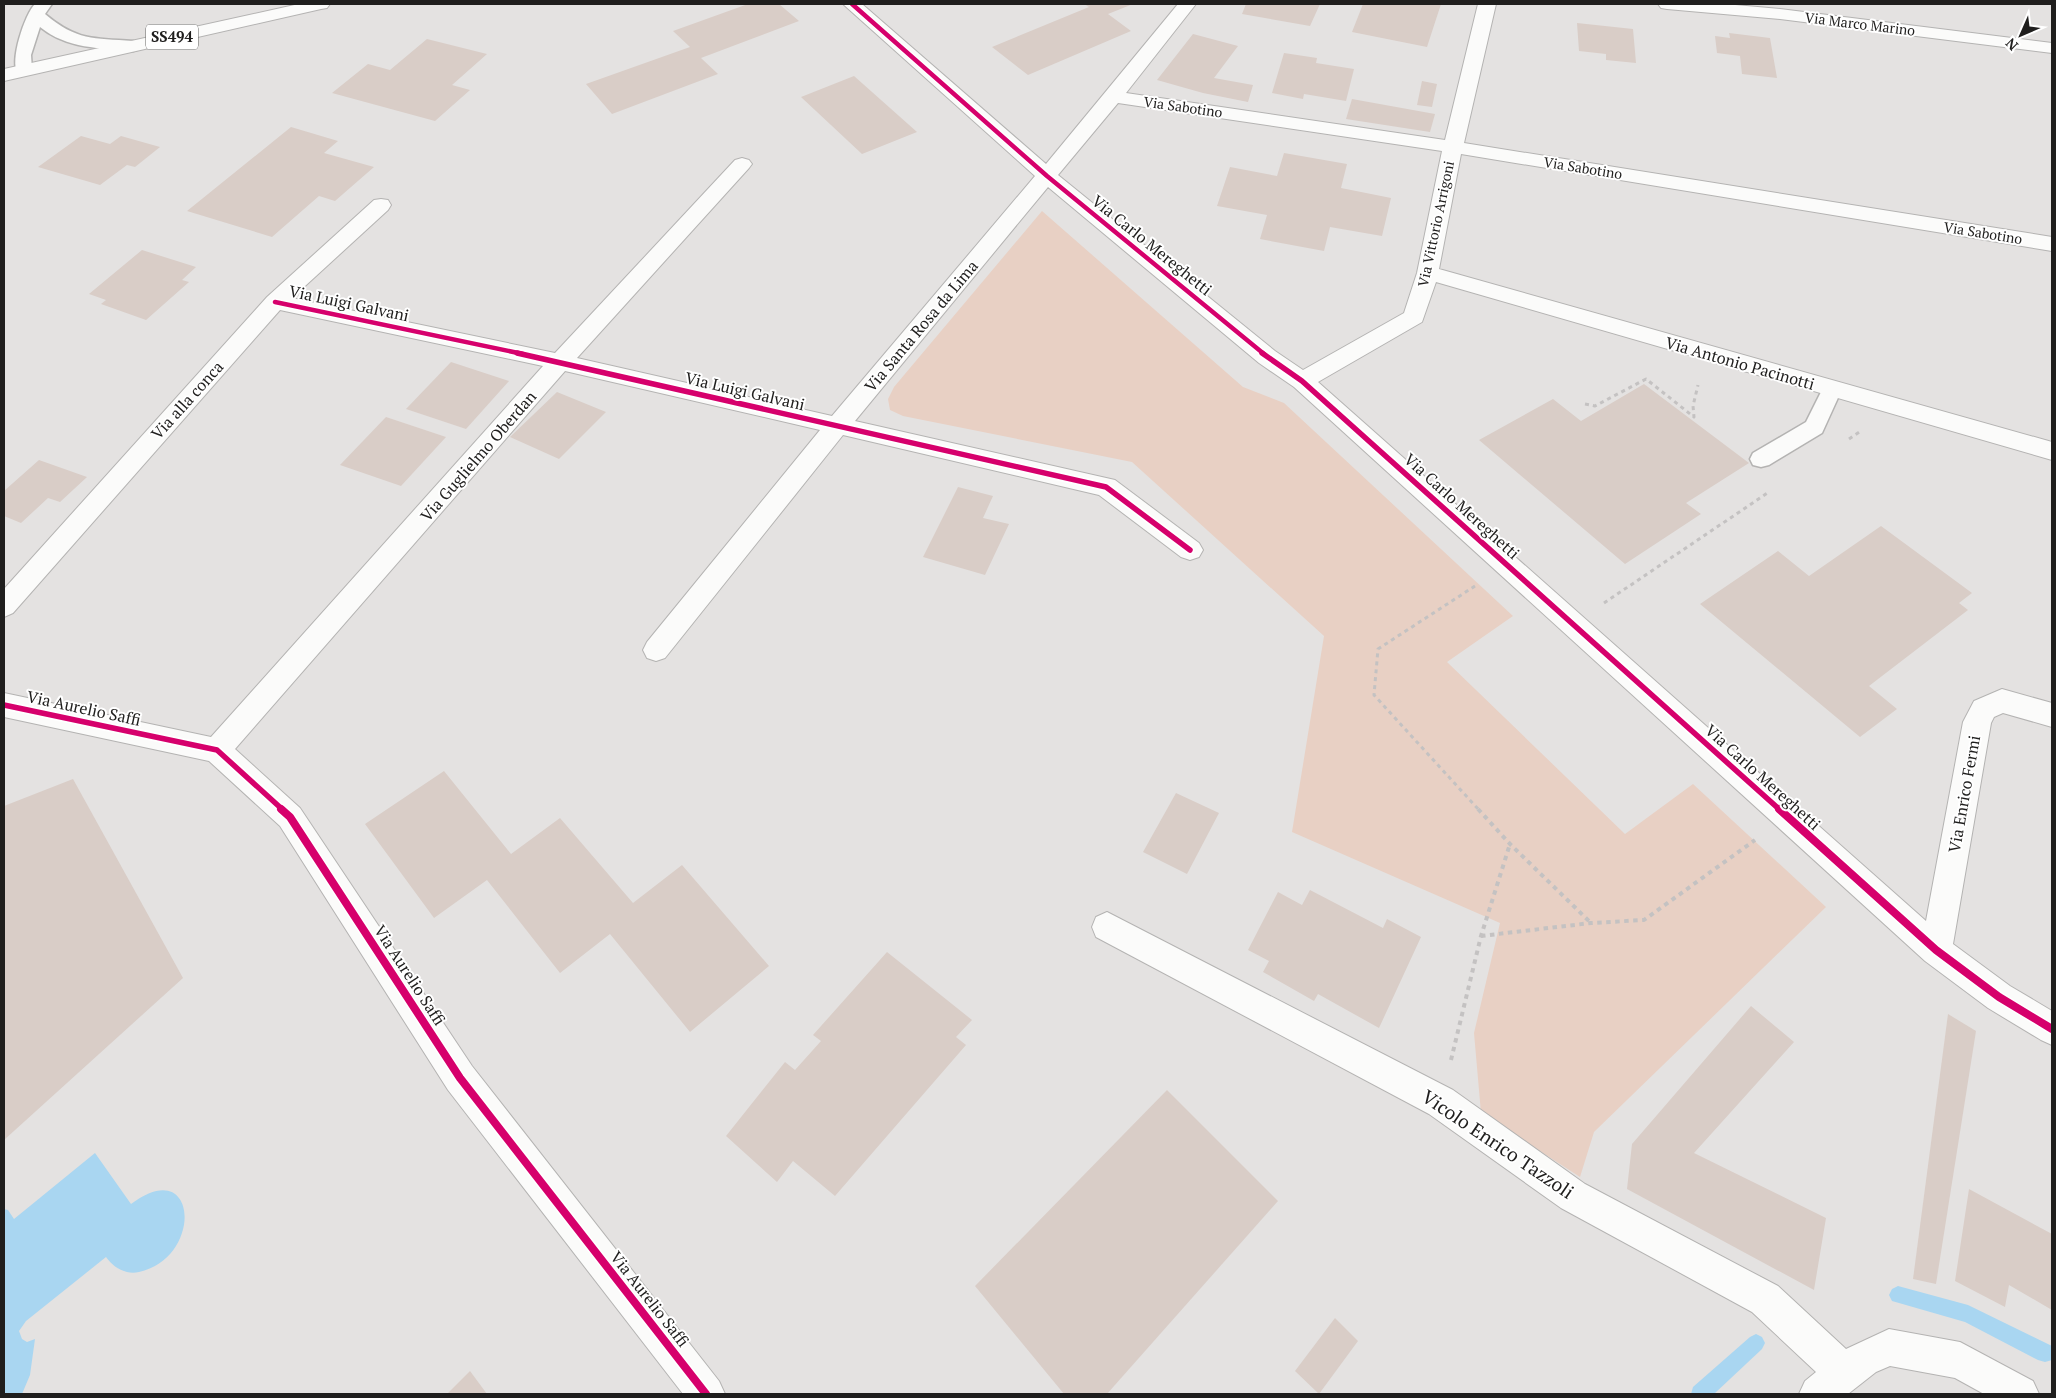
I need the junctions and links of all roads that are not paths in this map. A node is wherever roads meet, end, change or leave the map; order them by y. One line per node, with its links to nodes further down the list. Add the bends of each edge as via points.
1 (321, 4): 7 (street, SS494)
2 (852, 4): 14 (street, Via Carlo Mereghetti)
3 (1187, 4): 11 (street, Via Santa Rosa da Lima)
4 (1487, 4): 12 (street, Via Vittorio Arrigoni)
5 (1667, 4): 8 (street, Via Marco Marino, via 1780,14)
6 (40, 10): 7 (lane, via 56,32 81,42); 9 (lane, via 23,55)
7 (133, 46): 9 (street, SS494)
8 (2052, 48)
9 (24, 70): 10 (street)
10 (4, 75)
11 (1114, 97): 12 (street, Via Sabotino); 14 (street, Via Santa Rosa da Lima)
12 (1453, 147): 16 (street, Via Sabotino); 17 (street, Via Vittorio Arrigoni)
13 (742, 164): 19 (street, Via Guglielmo Oberdan)
14 (1047, 176): 20 (street, Via Carlo Mereghetti, via 1267,357); 22 (street, Via Santa Rosa da Lima)
15 (381, 205): 18 (street, Via alla conca)
16 (2052, 244)
17 (1428, 273): 20 (street, Via Vittorio Arrigoni, via 1414,317); 21 (street, Via Antonio Pacinotti)
18 (275, 302): 19 (street, Via Luigi Galvani); 26 (street, Via alla conca)
19 (560, 362): 22 (street, Via Luigi Galvani); 30 (street, Via Guglielmo Oberdan)
20 (1302, 381): 32 (street, Via Carlo Mereghetti)
21 (1832, 389): 23 (street, Via Antonio Pacinotti); 24 (lane, via 1814,427)
22 (837, 426): 25 (street, Via Luigi Galvani, via 1106,487); 27 (street, Via Santa Rosa da Lima)
23 (2052, 452)
24 (1761, 459)
25 (1190, 550)
26 (4, 606)
27 (656, 650)
28 (4, 705): 30 (street, Via Aurelio Saffi)
29 (2052, 715): 32 (street, Via Enrico Fermi, via 2002,702 1984,709 1977,722)
30 (217, 750): 35 (street, Via Aurelio Saffi, via 290,817 460,1078)
31 (1107, 927): 34 (street, Vicolo Enrico Tazzoli, via 1441,1102 1573,1196 1765,1299)
32 (1936, 950): 33 (street, Via Carlo Mereghetti, via 1999,997)
33 (2052, 1029)
34 (1831, 1383): 36 (street, via 1864,1359 1889,1347 1960,1360)
35 (706, 1394)
36 (2020, 1394)

